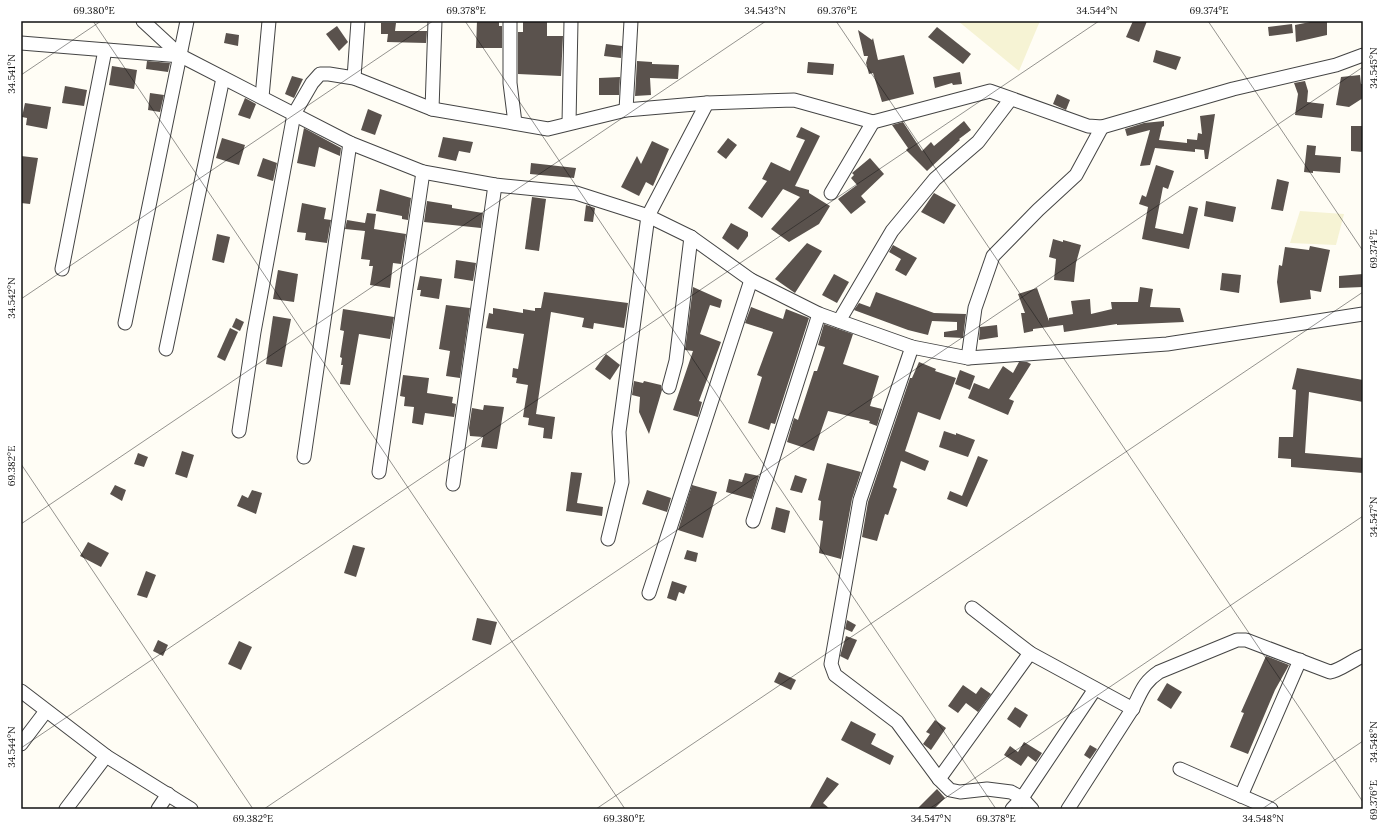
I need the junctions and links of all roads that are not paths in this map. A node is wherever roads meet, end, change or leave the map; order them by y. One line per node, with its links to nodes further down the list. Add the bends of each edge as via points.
1 (143, 21): 12 (street)
2 (187, 21): 12 (street)
3 (269, 21): 15 (street)
4 (358, 21): 14 (street)
5 (435, 21): 18 (street)
6 (510, 21): 23 (street, via 510,83)
7 (571, 21): 22 (street)
8 (631, 21): 19 (street)
9 (21, 44): 10 (street)
10 (105, 50): 12 (street); 31 (street)
11 (1363, 55): 24 (street, via 1336,65 1233,89)
12 (182, 56): 13 (street); 36 (street)
13 (223, 78): 15 (street); 38 (street)
14 (354, 78): 18 (street); 20 (street, via 320,74)
15 (262, 98): 20 (street)
16 (1010, 100): 21 (street, via 990,91); 24 (street, via 1088,126); 35 (street, via 978,142 935,178 892,231)
17 (707, 103): 19 (street); 21 (street, via 794,100); 29 (street)
18 (432, 109): 23 (street)
19 (626, 110): 22 (street)
20 (294, 114): 25 (street); 41 (street, via 254,332)
21 (873, 122): 28 (street)
22 (569, 123): 23 (street, via 548,129)
23 (515, 124)
24 (1102, 127): 39 (street, via 1076,174 993,256 975,308)
25 (350, 143): 26 (street); 42 (street)
26 (423, 172): 27 (street); 43 (street)
27 (495, 185): 29 (street, via 576,193); 44 (street)
28 (831, 193)
29 (648, 216): 30 (street); 46 (street, via 620,432 622,482)
30 (691, 237): 32 (street); 40 (street, via 676,361)
31 (62, 269)
32 (751, 280): 33 (street); 47 (street)
33 (819, 314): 35 (street); 45 (street)
34 (1363, 314): 39 (street, via 1167,344)
35 (838, 321): 37 (street)
36 (125, 323)
37 (912, 347): 39 (street); 59 (street, via 860,500 831,664 835,675 897,722)
38 (166, 349)
39 (968, 358)
40 (669, 388)
41 (239, 431)
42 (304, 457)
43 (379, 472)
44 (453, 484)
45 (753, 521)
46 (608, 539)
47 (649, 593)
48 (972, 608): 49 (street)
49 (1030, 653): 52 (street); 59 (street)
50 (1363, 656): 51 (street, via 1336,672)
51 (1300, 660): 54 (street, via 1253,641 1237,640 1159,672 1143,686); 61 (street)
52 (1095, 689): 54 (street); 62 (street)
53 (21, 691): 55 (street)
54 (1133, 708): 68 (street)
55 (46, 711): 56 (street); 57 (street)
56 (21, 744)
57 (106, 756): 60 (street); 63 (street)
58 (1180, 769): 61 (street)
59 (939, 778): 62 (street, via 950,790 995,790 1011,792)
60 (168, 794): 64 (street); 65 (street)
61 (1241, 796): 69 (street)
62 (1022, 798): 66 (street); 67 (street)
63 (66, 809)
64 (158, 809)
65 (191, 809)
66 (1012, 809)
67 (1032, 809)
68 (1068, 809)
69 (1271, 809)

